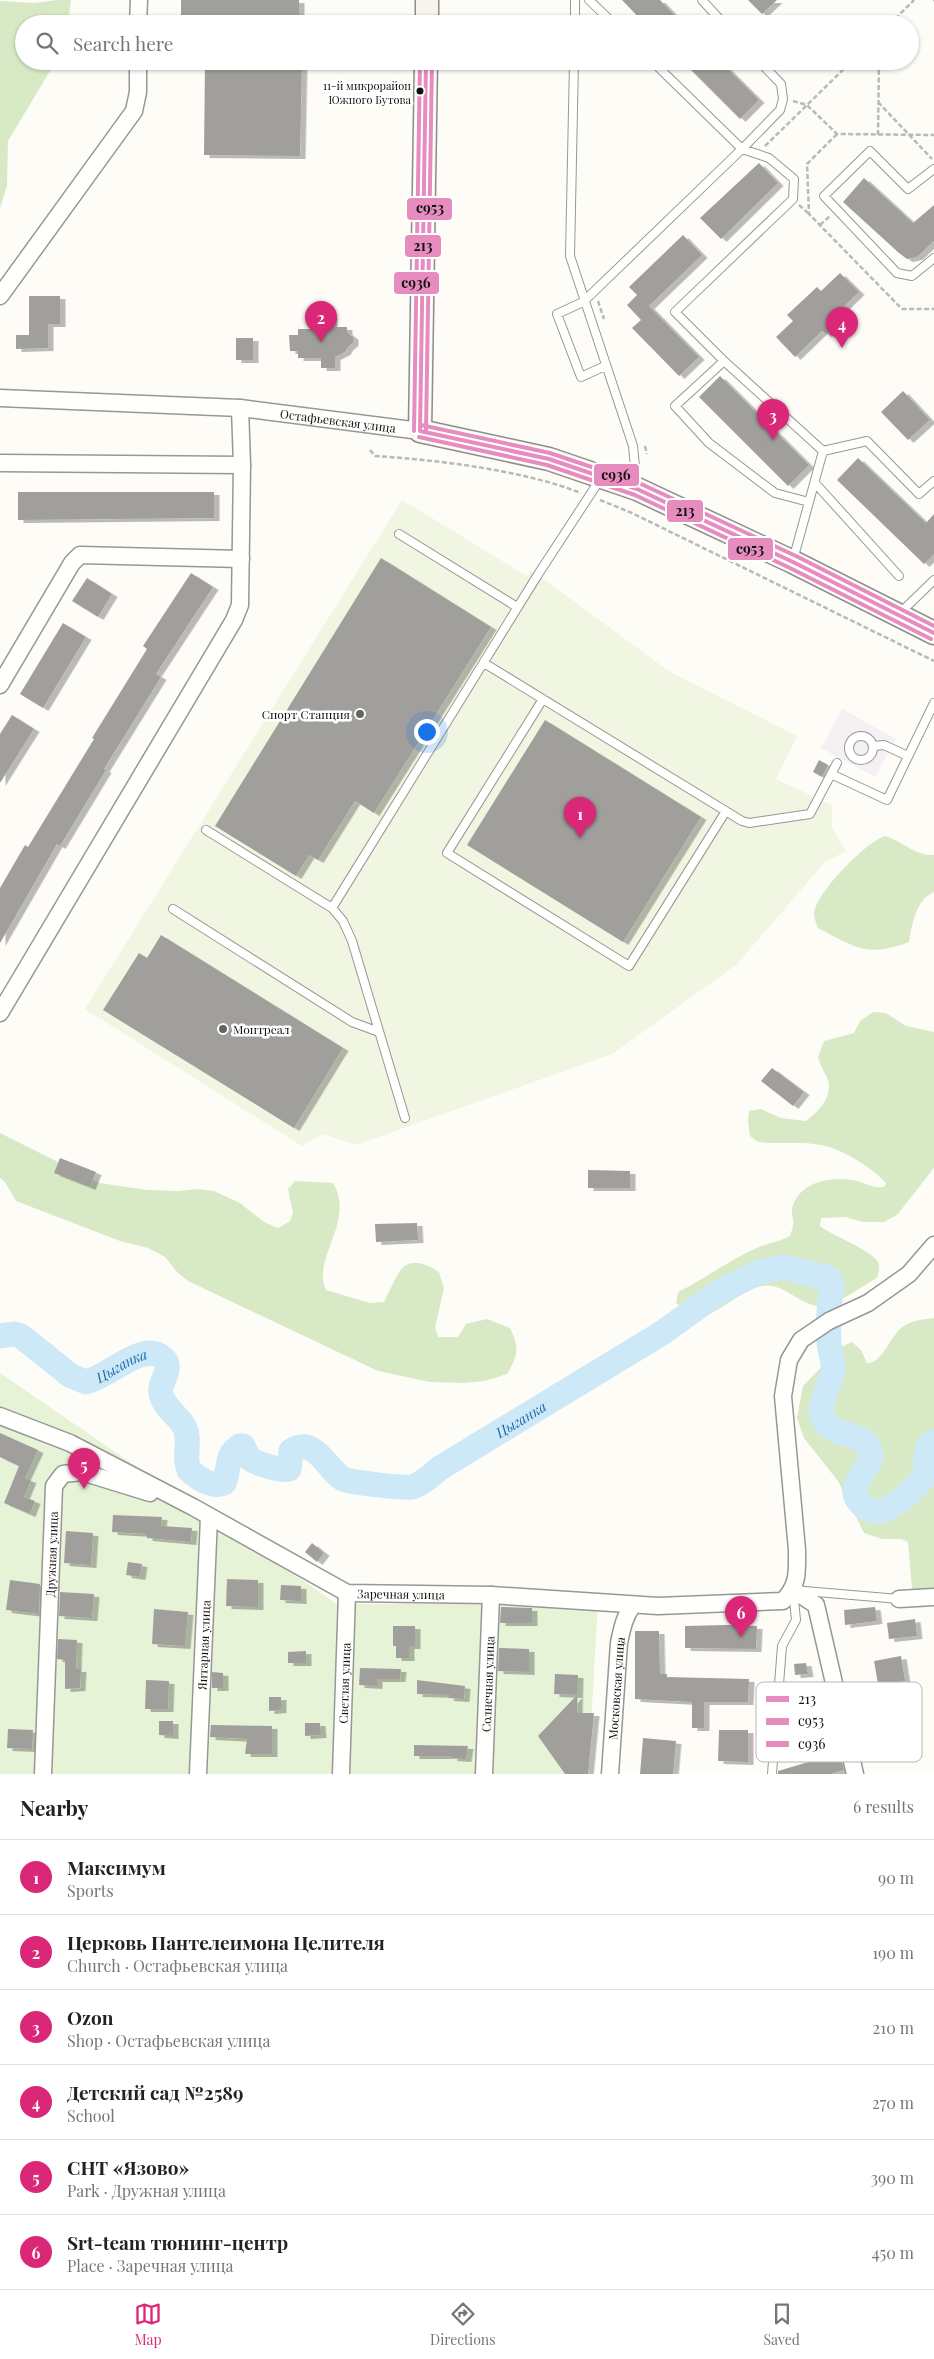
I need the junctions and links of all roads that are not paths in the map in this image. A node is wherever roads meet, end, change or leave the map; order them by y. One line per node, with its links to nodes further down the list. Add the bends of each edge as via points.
1 (139, 0): 6 (street)
2 (427, 0): 7 (street)
3 (575, 0): 8 (lane)
4 (589, 0): 9 (lane)
5 (702, 0): 10 (lane)
6 (138, 15)
7 (427, 15)
8 (575, 15)
9 (605, 15)
10 (716, 15)
11 (138, 70): 19 (street, via 134,110)
12 (426, 70): 25 (street)
13 (574, 70): 20 (lane, via 570,256)
14 (661, 70): 16 (lane)
15 (768, 70): 16 (lane, via 781,84 783,99 780,110)
16 (742, 149): 20 (lane); 21 (lane, via 769,158 794,179 793,199 675,312)
17 (934, 169): 18 (lane, via 908,189 870,151 824,196 897,273 912,276)
18 (934, 258)
19 (0, 296)
20 (583, 302): 22 (lane); 22 (lane, via 557,314 581,377)
21 (724, 361): 26 (lane); 33 (lane, via 675,406 708,443 775,493)
22 (605, 366): 32 (lane, via 633,446)
23 (0, 398): 24 (street, Остафьевская улица)
24 (240, 408): 25 (street, Остафьевская улица); 28 (street)
25 (420, 431): 29 (street, Остафьевская улица, via 520,452)
26 (823, 451): 30 (lane, via 867,441 919,494); 31 (lane)
27 (0, 463): 28 (street)
28 (242, 465): 35 (street)
29 (602, 476): 32 (street, Остафьевская улица); 39 (lane)
30 (934, 481)
31 (815, 482): 33 (lane); 37 (lane)
32 (637, 489): 36 (street, Остафьевская улица)
33 (809, 502): 36 (lane)
34 (399, 534): 39 (lane)
35 (241, 559): 43 (street, via 80,555 72,563); 54 (street, via 240,605 234,620)
36 (793, 562): 40 (street, Остафьевская улица)
37 (899, 576)
38 (934, 580): 40 (lane)
39 (518, 607): 42 (lane)
40 (898, 615): 41 (street, Остафьевская улица)
41 (934, 633)
42 (484, 663): 44 (lane); 52 (lane)
43 (0, 685)
44 (543, 699): 50 (lane); 50 (lane, via 447,853 629,966)
45 (934, 703): 47 (lane)
46 (874, 746): 47 (lane, via 884,745)
47 (908, 756): 49 (lane, via 887,800)
48 (837, 763): 49 (lane)
49 (831, 774): 50 (lane, via 813,811 804,816 749,823)
50 (726, 811)
51 (206, 830): 52 (lane)
52 (332, 908): 55 (lane, via 343,921 352,941)
53 (173, 909): 55 (lane, via 352,1022)
54 (0, 1013)
55 (379, 1032): 56 (lane)
56 (405, 1118)
57 (934, 1245): 63 (street, via 910,1274 868,1303 829,1321 801,1340 789,1360 783,1396 797,1575)
58 (0, 1416): 59 (street, Заречная улица, via 70,1443)
59 (193, 1507): 60 (street, Заречная улица); 69 (street, Дружная улица, via 82,1472 63,1474 54,1486)
60 (209, 1517): 61 (street, Заречная улица); 70 (street, Янтарная улица)
61 (347, 1592): 62 (street, Заречная улица); 71 (street, Светлая улица)
62 (491, 1595): 66 (street, Заречная улица); 72 (street, Солнечная улица)
63 (788, 1595): 65 (lane); 66 (street, Заречная улица, via 658,1606); 67 (lane, via 796,1620 782,1646); 68 (street, via 816,1605)
64 (934, 1597): 65 (street)
65 (899, 1599)
66 (633, 1605): 73 (street, Московская улица, via 626,1614 619,1643)
67 (779, 1682)
68 (834, 1682)
69 (43, 1774)
70 (198, 1774)
71 (341, 1774)
72 (484, 1774)
73 (610, 1774)

